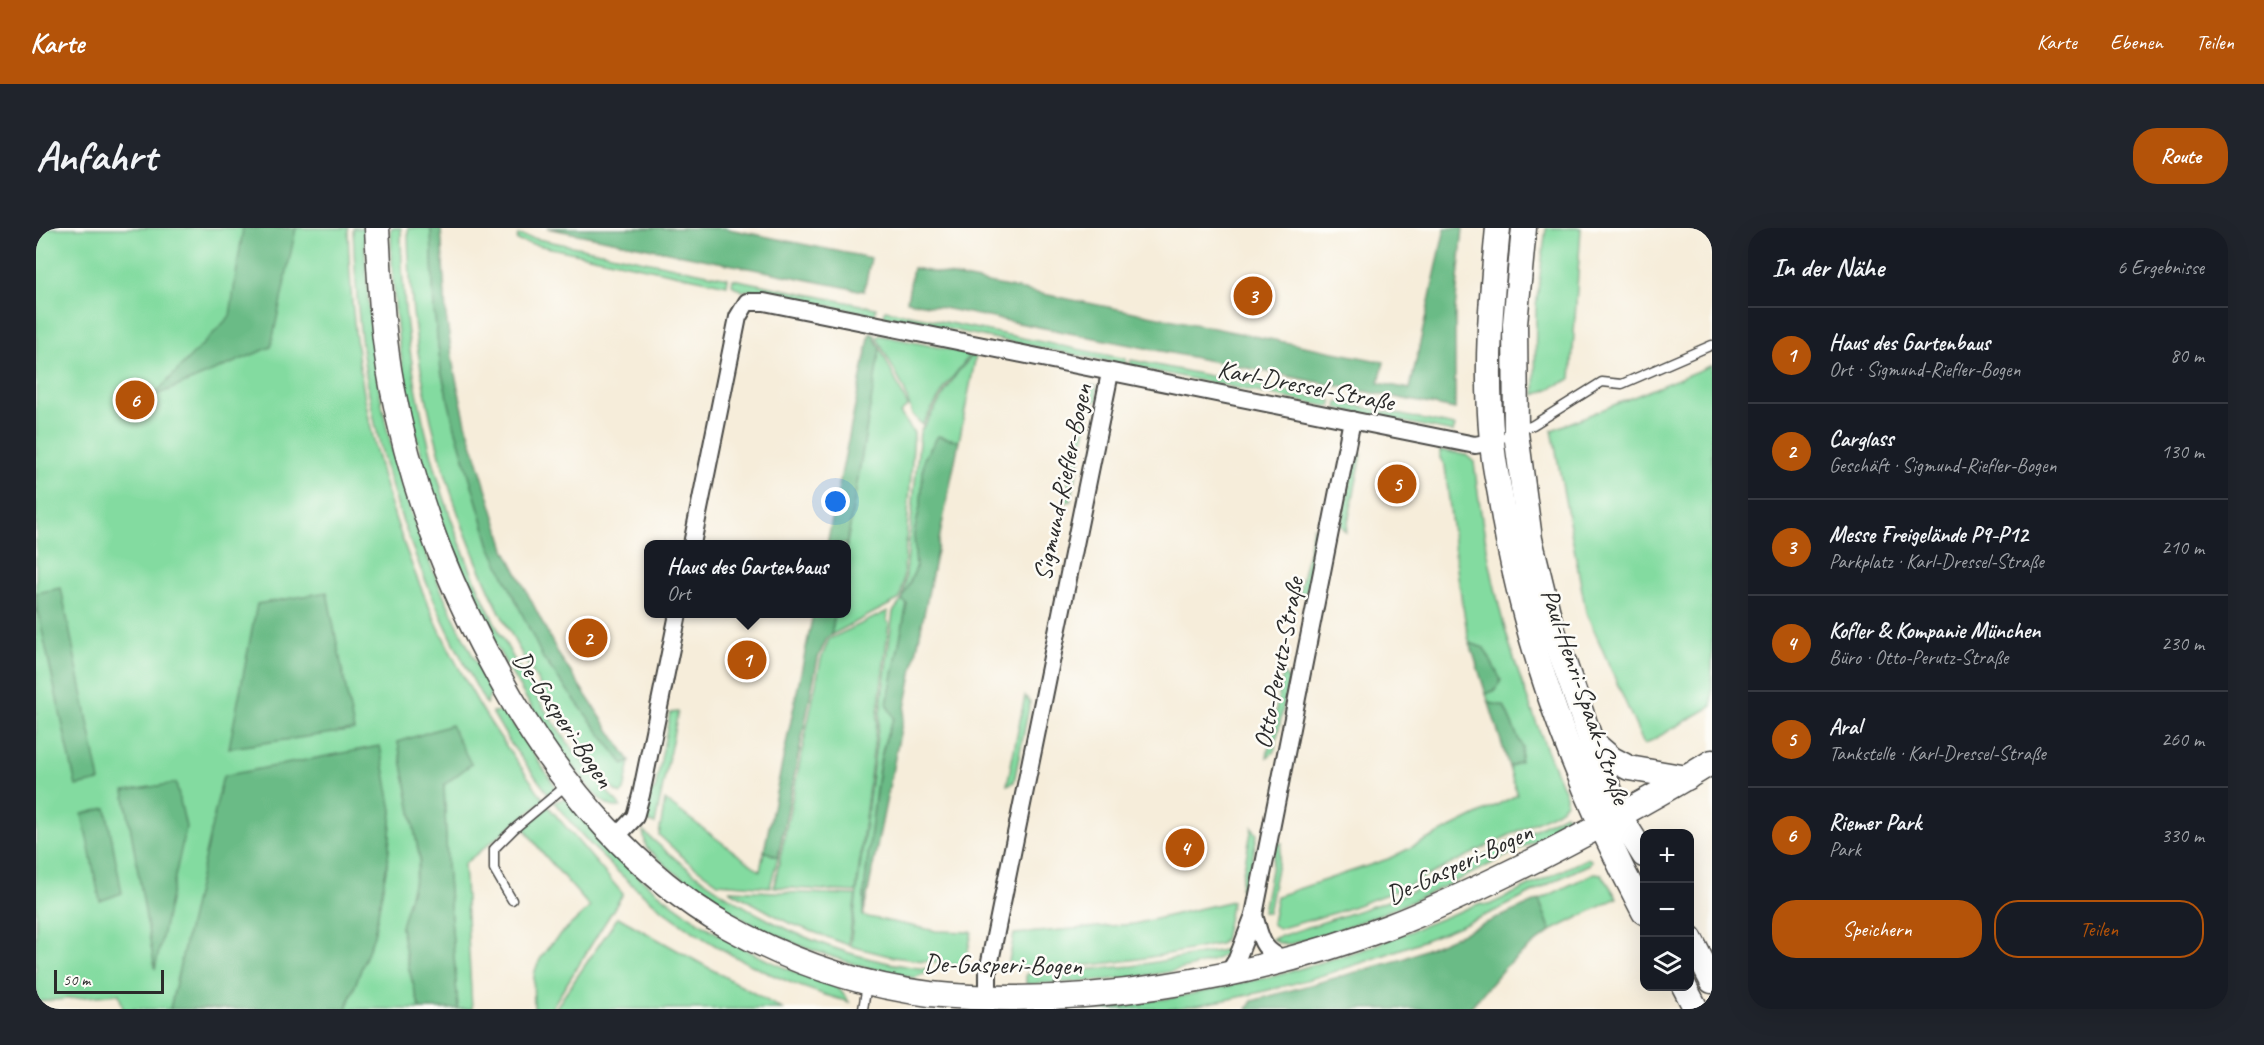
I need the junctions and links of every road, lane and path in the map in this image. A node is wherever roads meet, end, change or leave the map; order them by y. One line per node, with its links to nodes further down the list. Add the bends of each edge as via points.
1 (377, 228): 14 (main road, De-Gasperi-Bogen, via 391,382 405,448 429,527 487,657 526,723)
2 (1498, 228): 8 (main road, Paul-Henri-Spaak-Straße, via 1489,321)
3 (1524, 228): 7 (main road, Paul-Henri-Spaak-Straße, via 1515,324)
4 (1712, 345): 7 (lane, via 1622,384 1602,382)
5 (1110, 373): 6 (street, Karl-Dressel-Straße); 9 (street, Sigmund-Riefler-Bogen, via 764,302 747,302 738,317); 27 (street, Sigmund-Riefler-Bogen, via 988,971)
6 (1352, 420): 8 (street, Karl-Dressel-Straße, via 1475,445); 20 (street, Otto-Perutz-Straße)
7 (1516, 433): 8 (lane); 11 (main road, Paul-Henri-Spaak-Straße, via 1530,539 1551,625)
8 (1492, 442): 15 (main road, Paul-Henri-Spaak-Straße, via 1507,543 1528,631 1557,715)
9 (693, 540)
10 (677, 618): 16 (street, via 635,817)
11 (1591, 741): 13 (main road, via 1629,768); 15 (main road, Paul-Henri-Spaak-Straße)
12 (1712, 762): 13 (main road, De-Gasperi-Bogen)
13 (1687, 778): 15 (main road, De-Gasperi-Bogen)
14 (569, 783): 16 (main road, De-Gasperi-Bogen); 18 (lane, via 494,849 494,868)
15 (1611, 821): 17 (main road); 19 (main road, via 1624,875); 22 (main road, De-Gasperi-Bogen, via 1429,911)
16 (616, 837): 25 (main road, De-Gasperi-Bogen, via 662,879 724,925 793,958)
17 (1640, 851)
18 (512, 900)
19 (1640, 905)
20 (1254, 915): 22 (street, Otto-Perutz-Straße, via 1264,947); 23 (street, Otto-Perutz-Straße)
21 (1694, 947): 24 (main road)
22 (1285, 959): 23 (main road, De-Gasperi-Bogen)
23 (1228, 974): 27 (main road, De-Gasperi-Bogen, via 1095,994)
24 (1712, 981)
25 (868, 982): 27 (main road, De-Gasperi-Bogen, via 926,993); 28 (lane)
26 (1686, 991): 29 (main road)
27 (988, 998)
28 (863, 1009)
29 (1696, 1009)

